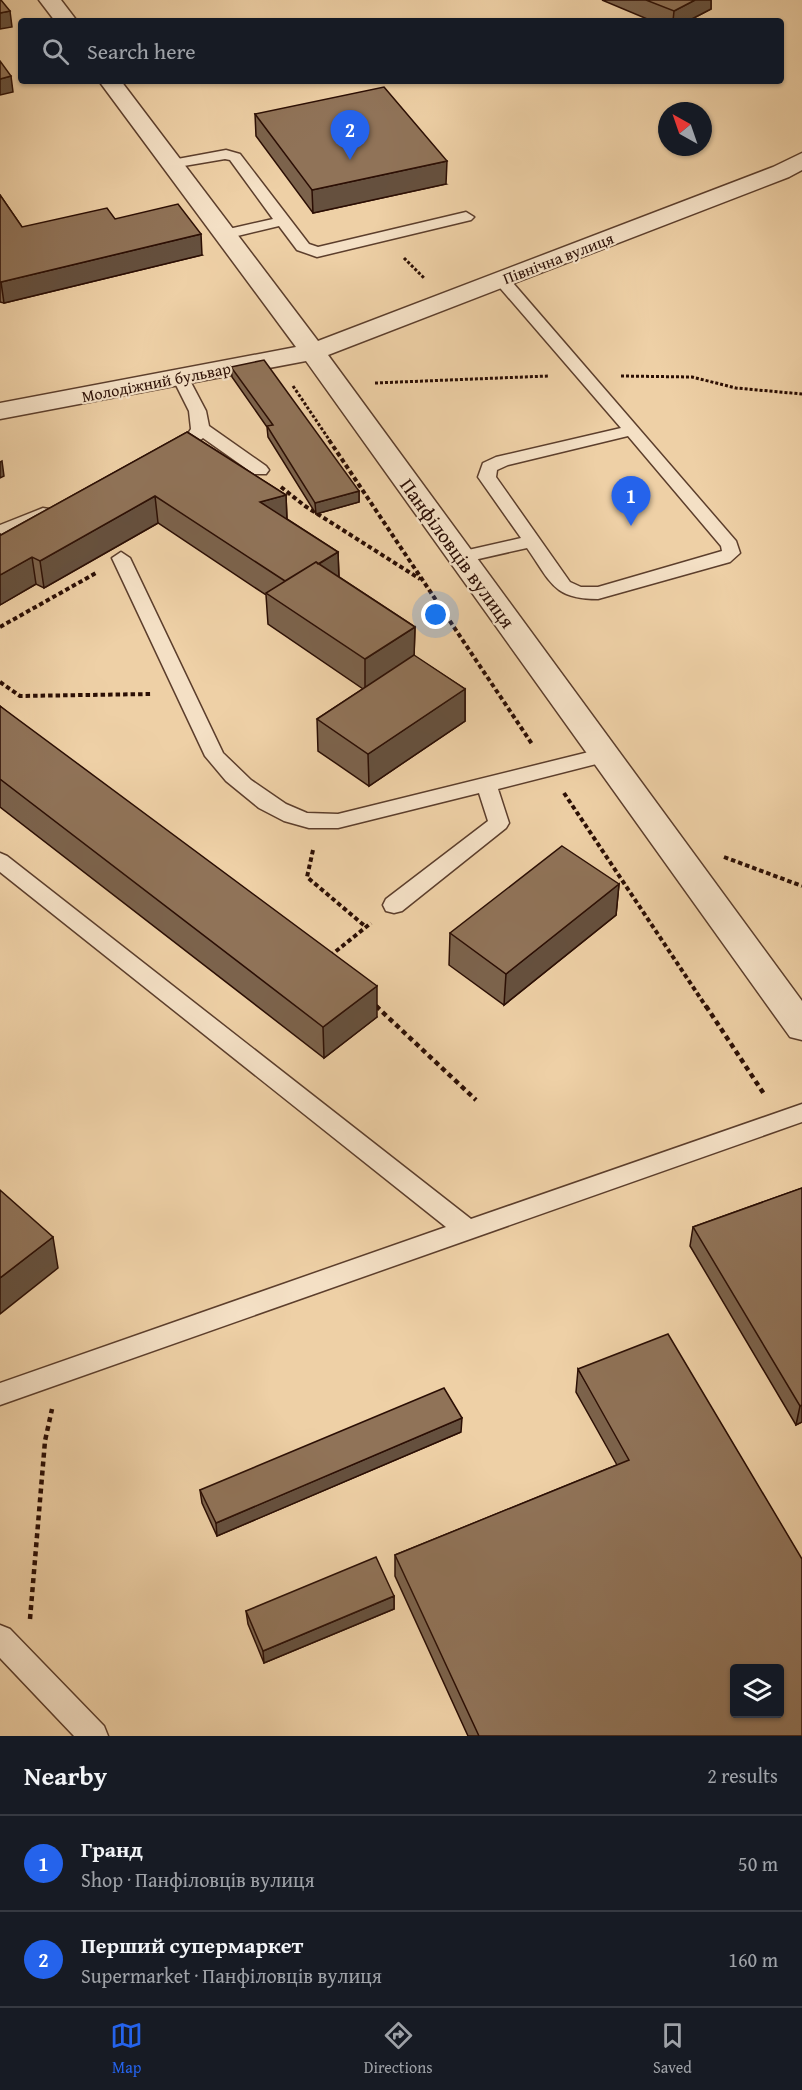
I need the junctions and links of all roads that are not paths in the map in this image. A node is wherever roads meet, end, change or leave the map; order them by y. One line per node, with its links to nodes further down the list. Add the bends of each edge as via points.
1 (50, 0): 2 (street)
2 (64, 18)
3 (112, 84): 5 (street, Панфіловців вулиця)
4 (802, 160): 6 (street, Північна вулиця)
5 (172, 164): 8 (lane, via 225,154 235,157); 9 (street, Панфіловців вулиця)
6 (791, 177): 10 (street, Північна вулиця)
7 (466, 217): 8 (lane, via 317,252 308,251)
8 (283, 221): 9 (lane)
9 (225, 234): 11 (street, Панфіловців вулиця)
10 (501, 279): 11 (street, Північна вулиця); 15 (lane)
11 (313, 352): 12 (street, Молодіжний бульвар); 21 (street, Панфіловців вулиця)
12 (180, 377): 13 (street, Молодіжний бульвар); 14 (lane, via 202,419)
13 (0, 411)
14 (201, 429): 16 (lane, via 183,448); 17 (lane)
15 (632, 429): 20 (lane, via 489,467 487,477); 20 (lane, via 730,545 731,553 598,593 578,593 563,586)
16 (151, 463)
17 (260, 470)
18 (56, 507): 19 (lane)
19 (0, 531)
20 (532, 541): 21 (lane)
21 (461, 557): 23 (street, Панфіловців вулиця)
22 (121, 558): 24 (lane, via 215,756 235,780 270,804 305,820 338,821)
23 (605, 755): 24 (lane); 27 (street, Панфіловців вулиця)
24 (486, 784): 26 (lane, via 499,823)
25 (0, 861): 29 (lane)
26 (394, 905)
27 (802, 1027)
28 (802, 1113): 29 (lane)
29 (467, 1230): 30 (lane)
30 (0, 1393)
31 (0, 1638): 32 (lane)
32 (94, 1736)

